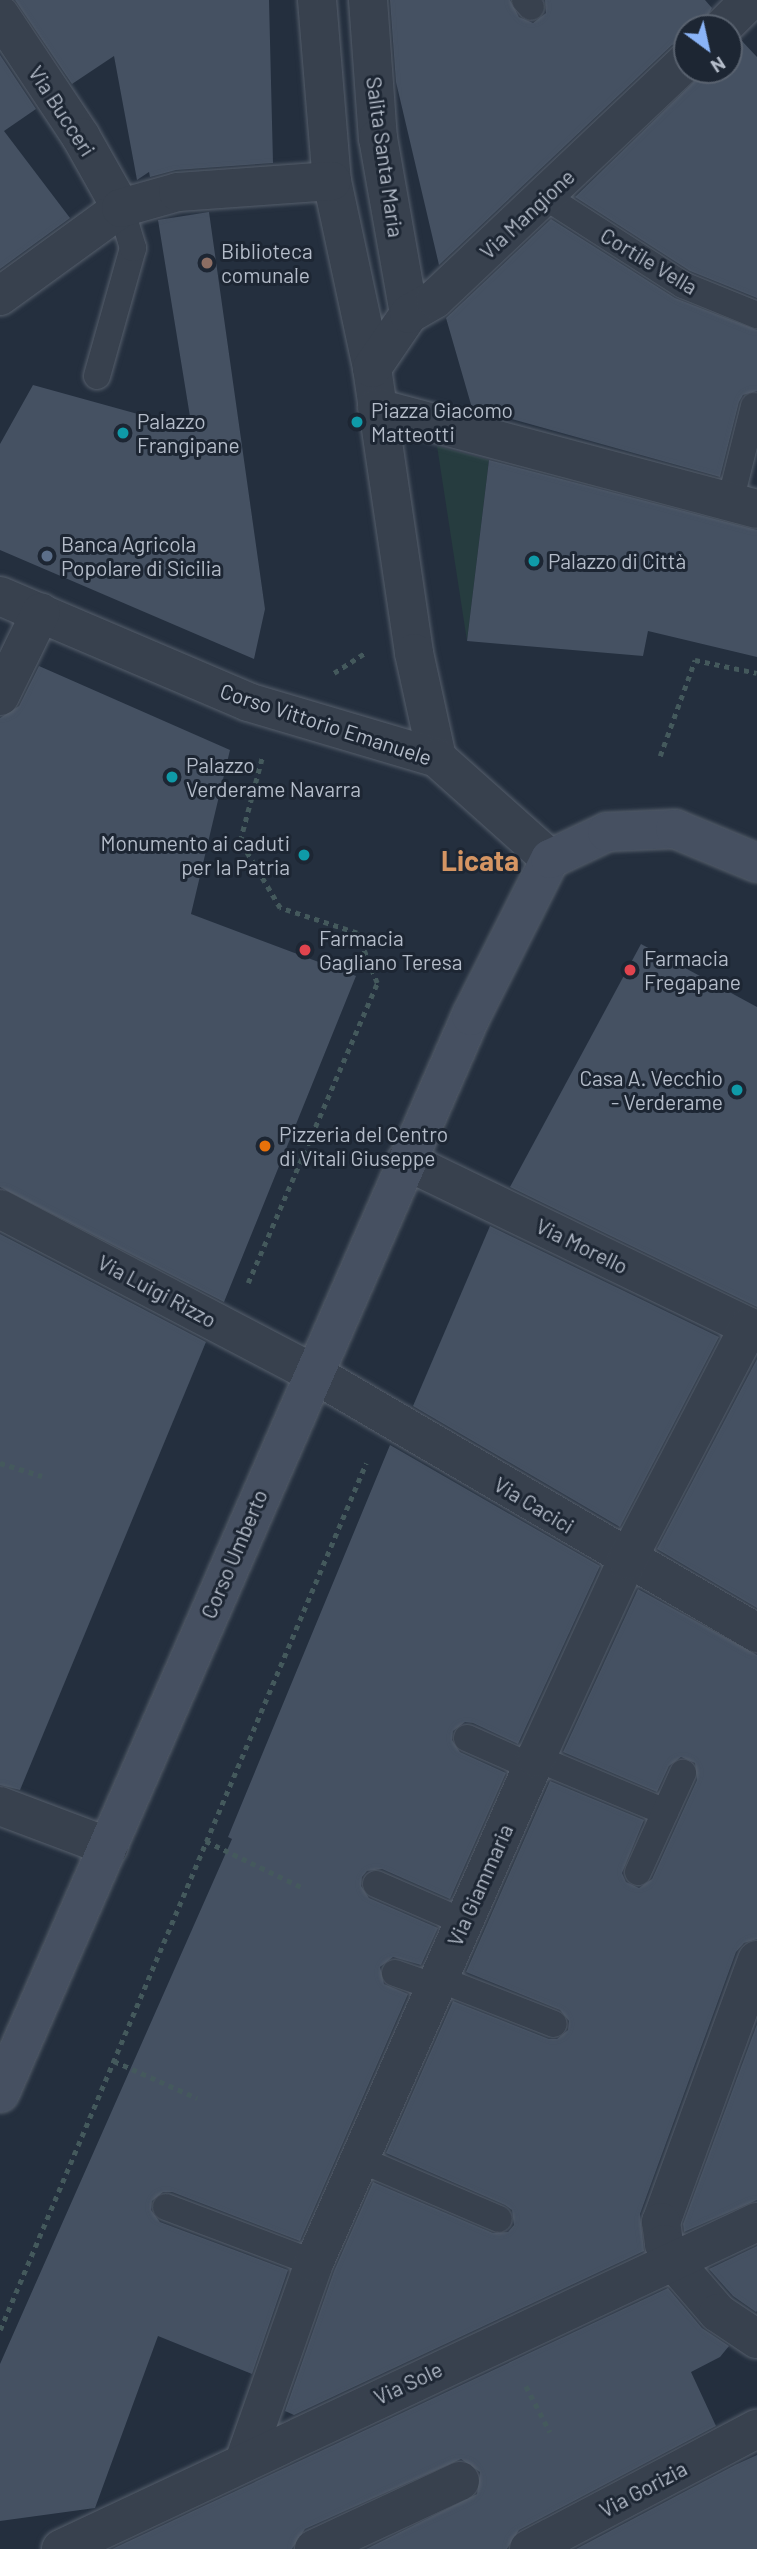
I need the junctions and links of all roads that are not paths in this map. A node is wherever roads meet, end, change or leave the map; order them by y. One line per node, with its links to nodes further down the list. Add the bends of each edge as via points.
1 (317, 0): 5 (street)
2 (368, 0): 9 (street, Salita Santa Maria, via 378,138)
3 (0, 15): 7 (street, Via Bucceri, via 81,137)
4 (673, 75): 6 (street, Via Mangione)
5 (331, 170): 7 (street, via 204,189); 11 (street)
6 (546, 197): 9 (street, Via Mangione, via 435,299); 10 (lane, Cortile Vella, via 683,285)
7 (121, 208): 8 (street); 12 (lane, via 133,248)
8 (0, 296)
9 (409, 314): 11 (street, Via Mangione)
10 (757, 315)
11 (372, 368): 14 (street)
12 (97, 376)
13 (754, 406): 15 (lane)
14 (377, 408): 15 (street); 19 (street, via 414,647)
15 (743, 506)
16 (0, 596): 17 (street, Corso Vittorio Emanuele)
17 (41, 612): 18 (street); 19 (street, Corso Vittorio Emanuele, via 248,702)
18 (0, 696)
19 (437, 758): 20 (street, Corso Vittorio Emanuele)
20 (550, 859): 21 (main road, via 607,832 675,829); 22 (main road, Corso Umberto, via 471,1016)
21 (757, 863)
22 (406, 1161): 24 (street, Via Morello); 25 (main road, Corso Umberto)
23 (0, 1209): 25 (street, Via Luigi Rizzo)
24 (753, 1329): 26 (street, Via Giammaria)
25 (313, 1373): 26 (street, Via Cacici); 33 (main road, Corso Umberto)
26 (626, 1560): 27 (street, Via Cacici); 29 (street, Via Giammaria)
27 (757, 1633)
28 (467, 1738): 29 (lane)
29 (534, 1763): 32 (lane); 36 (street, Via Giammaria)
30 (683, 1773): 32 (lane)
31 (0, 1806): 33 (street)
32 (665, 1812): 34 (lane)
33 (109, 1847): 41 (main road, Corso Umberto)
34 (638, 1872)
35 (376, 1884): 36 (lane)
36 (464, 1922): 39 (street, Via Giammaria)
37 (757, 1960): 46 (street, via 661,2222 664,2244)
38 (395, 1973): 39 (lane)
39 (437, 1983): 40 (lane); 42 (street, Via Giammaria)
40 (554, 2024)
41 (0, 2093)
42 (359, 2159): 44 (lane); 47 (street, Via Giammaria)
43 (166, 2207): 47 (lane)
44 (499, 2219)
45 (757, 2222): 46 (street, Via Sole)
46 (674, 2262): 48 (street, via 718,2313); 50 (street, Via Sole)
47 (314, 2263): 50 (street, Via Giammaria)
48 (757, 2339)
49 (757, 2429): 54 (street, Via Gorizia)
50 (245, 2459): 52 (street, Via Sole)
51 (460, 2481): 53 (street)
52 (61, 2549)
53 (314, 2549)
54 (529, 2549)

